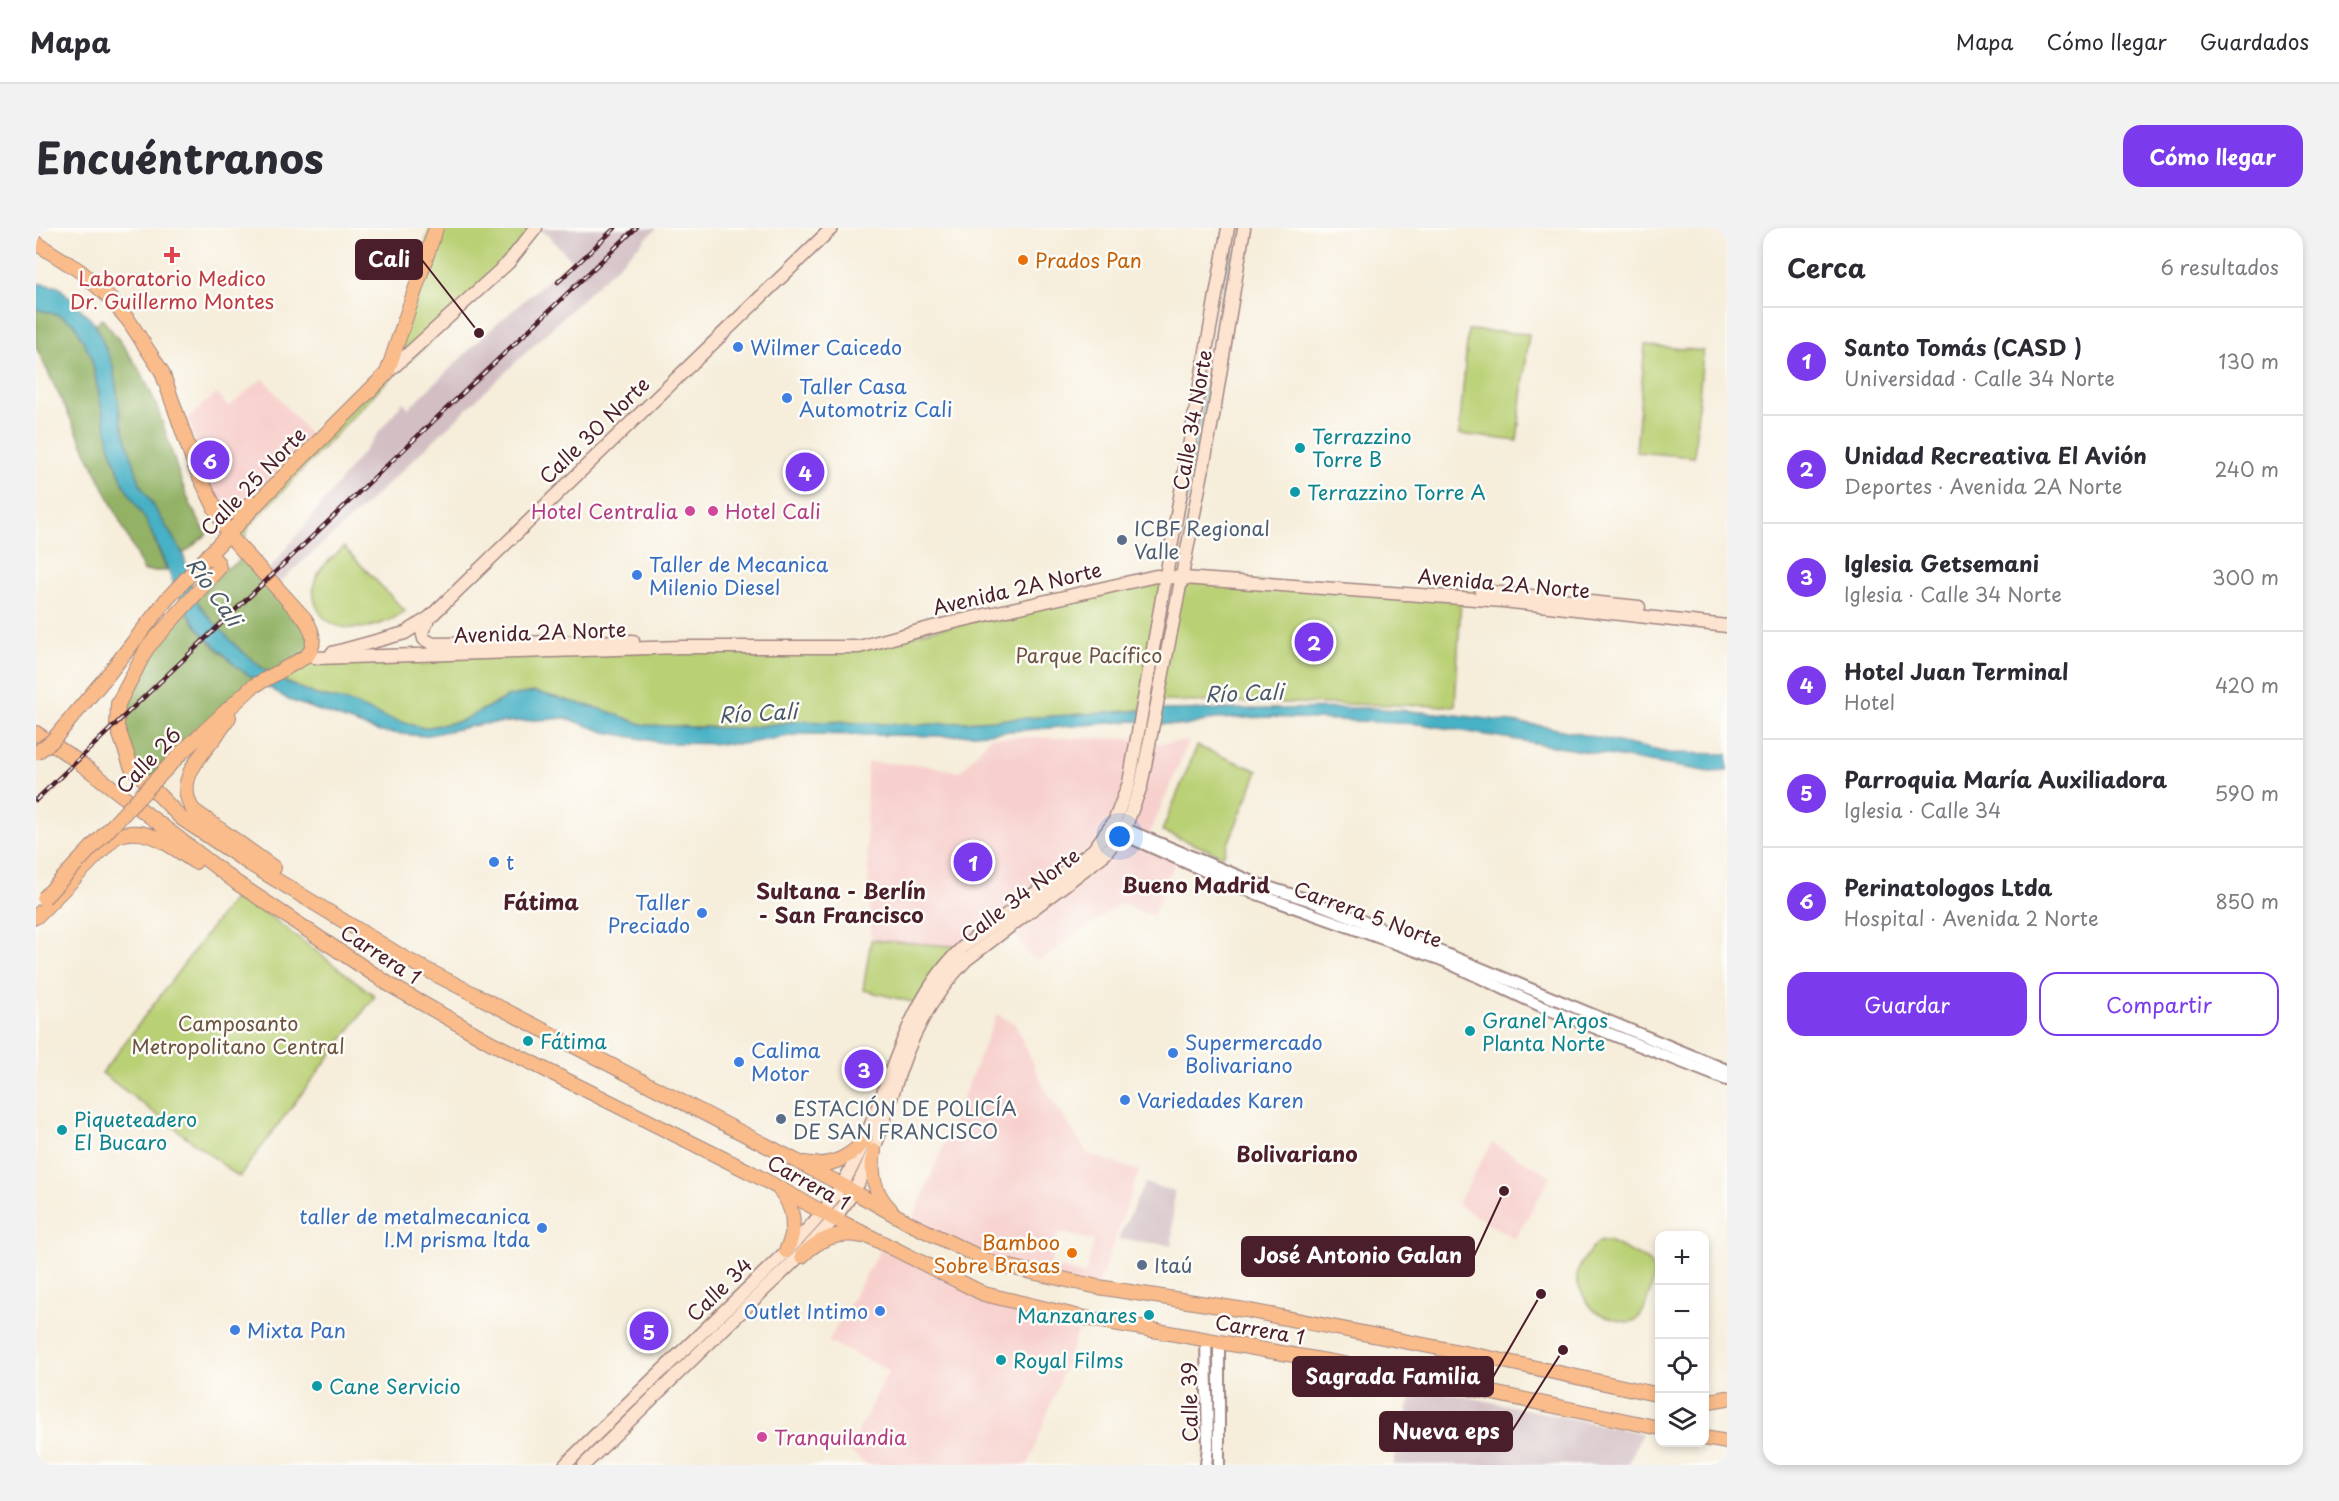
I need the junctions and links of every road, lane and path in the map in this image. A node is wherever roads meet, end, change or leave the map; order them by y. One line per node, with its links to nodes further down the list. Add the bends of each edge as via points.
1 (536, 228): 7 (main road, Calle 25 Norte, via 508,263)
2 (832, 228): 14 (main road, Calle 30 Norte)
3 (1228, 228): 12 (main road, Calle 34 Norte)
4 (1244, 228): 13 (main road, Calle 34 Norte)
5 (433, 231): 7 (main road, Calle 25 Norte)
6 (36, 243): 9 (main road, via 80,271 107,295 152,353)
7 (387, 373): 8 (main road, Calle 25 Norte)
8 (269, 491): 9 (main road, via 236,511 222,513); 10 (main road, Calle 25 Norte)
9 (215, 509): 10 (main road)
10 (228, 534): 11 (main road, Calle 25 Norte); 17 (main road, via 309,625 313,647)
11 (208, 556): 21 (main road, Calle 25 Norte, bridge, via 167,599 52,741); 27 (main road, Carrera 1, via 218,563 215,573 147,648 118,704 116,717 124,750 131,766 181,818)
12 (1165, 572): 13 (main road, Avenida 2A Norte); 14 (main road, Avenida 2A Norte, via 1020,600 860,640 433,644 424,639 422,631); 17 (main road, Avenida 2A Norte, via 859,647 682,647); 20 (main road, Calle 34 Norte, via 1143,700)
13 (1183, 572): 15 (main road, Avenida 2A Norte, via 1524,595); 16 (main road, Avenida 2A Norte); 20 (main road, Calle 34 Norte, via 1156,703)
14 (430, 617): 17 (main road, Calle 30 Norte, via 405,633)
15 (1727, 618)
16 (1727, 626)
17 (309, 659): 18 (main road, Calle 26, via 252,687)
18 (238, 701): 25 (main road, Calle 26, bridge, via 182,752); 27 (main road, via 224,727 187,775 184,784 188,803 209,823 338,911)
19 (36, 733): 24 (main road, Carrera 1)
20 (1144, 735): 22 (main road, Calle 34 Norte); 23 (main road, Calle 34 Norte, via 1141,786)
21 (36, 753)
22 (1112, 825): 23 (street, Carrera 5 Norte); 28 (main road, Calle 34 Norte, via 1093,850)
23 (1124, 831): 28 (main road, Calle 34 Norte, via 1105,855 1078,877); 29 (street, Carrera 5 Norte, via 1446,954); 30 (street, Carrera 5 Norte, via 1254,892 1442,960 1545,1008)
24 (237, 883): 26 (main road, via 215,875 149,834 132,831 114,838); 33 (main road, Carrera 1, via 390,985 490,1042)
25 (40, 902)
26 (36, 917)
27 (365, 935): 32 (main road, Carrera 1)
28 (989, 935): 31 (main road, Calle 34 Norte, via 944,966 930,985 894,1061)
29 (1727, 1070)
30 (1727, 1080)
31 (870, 1145): 32 (main road, via 836,1162 808,1164); 34 (main road, Calle 34 Norte); 36 (main road, via 875,1185 885,1203)
32 (794, 1160): 34 (main road, Carrera 1)
33 (777, 1187): 35 (main road, Carrera 1); 38 (main road, via 788,1202 793,1219)
34 (847, 1188): 35 (main road, Calle 34); 36 (main road, Carrera 1)
35 (829, 1215): 37 (main road, Carrera 1); 38 (main road, Calle 34); 39 (main road, Calle 34)
36 (899, 1216): 41 (main road, Carrera 1, via 974,1256 1017,1271 1245,1310)
37 (876, 1239): 39 (main road, via 839,1234 825,1238); 40 (main road, Carrera 1, via 1004,1301)
38 (786, 1251): 51 (main road, Calle 34)
39 (802, 1256): 52 (main road, Calle 34)
40 (1212, 1340): 46 (main road, Carrera 1, via 1406,1375); 49 (street, Calle 39); 50 (street, Calle 39)
41 (1655, 1394)
42 (1727, 1398): 43 (main road)
43 (1709, 1401)
44 (1709, 1402): 45 (main road)
45 (1727, 1404)
46 (1655, 1427)
47 (1709, 1439): 48 (main road)
48 (1727, 1442)
49 (1208, 1446): 50 (street); 53 (street, Calle 39)
50 (1220, 1448): 54 (street, Calle 39)
51 (565, 1465)
52 (584, 1465)
53 (1206, 1465)
54 (1219, 1465)

